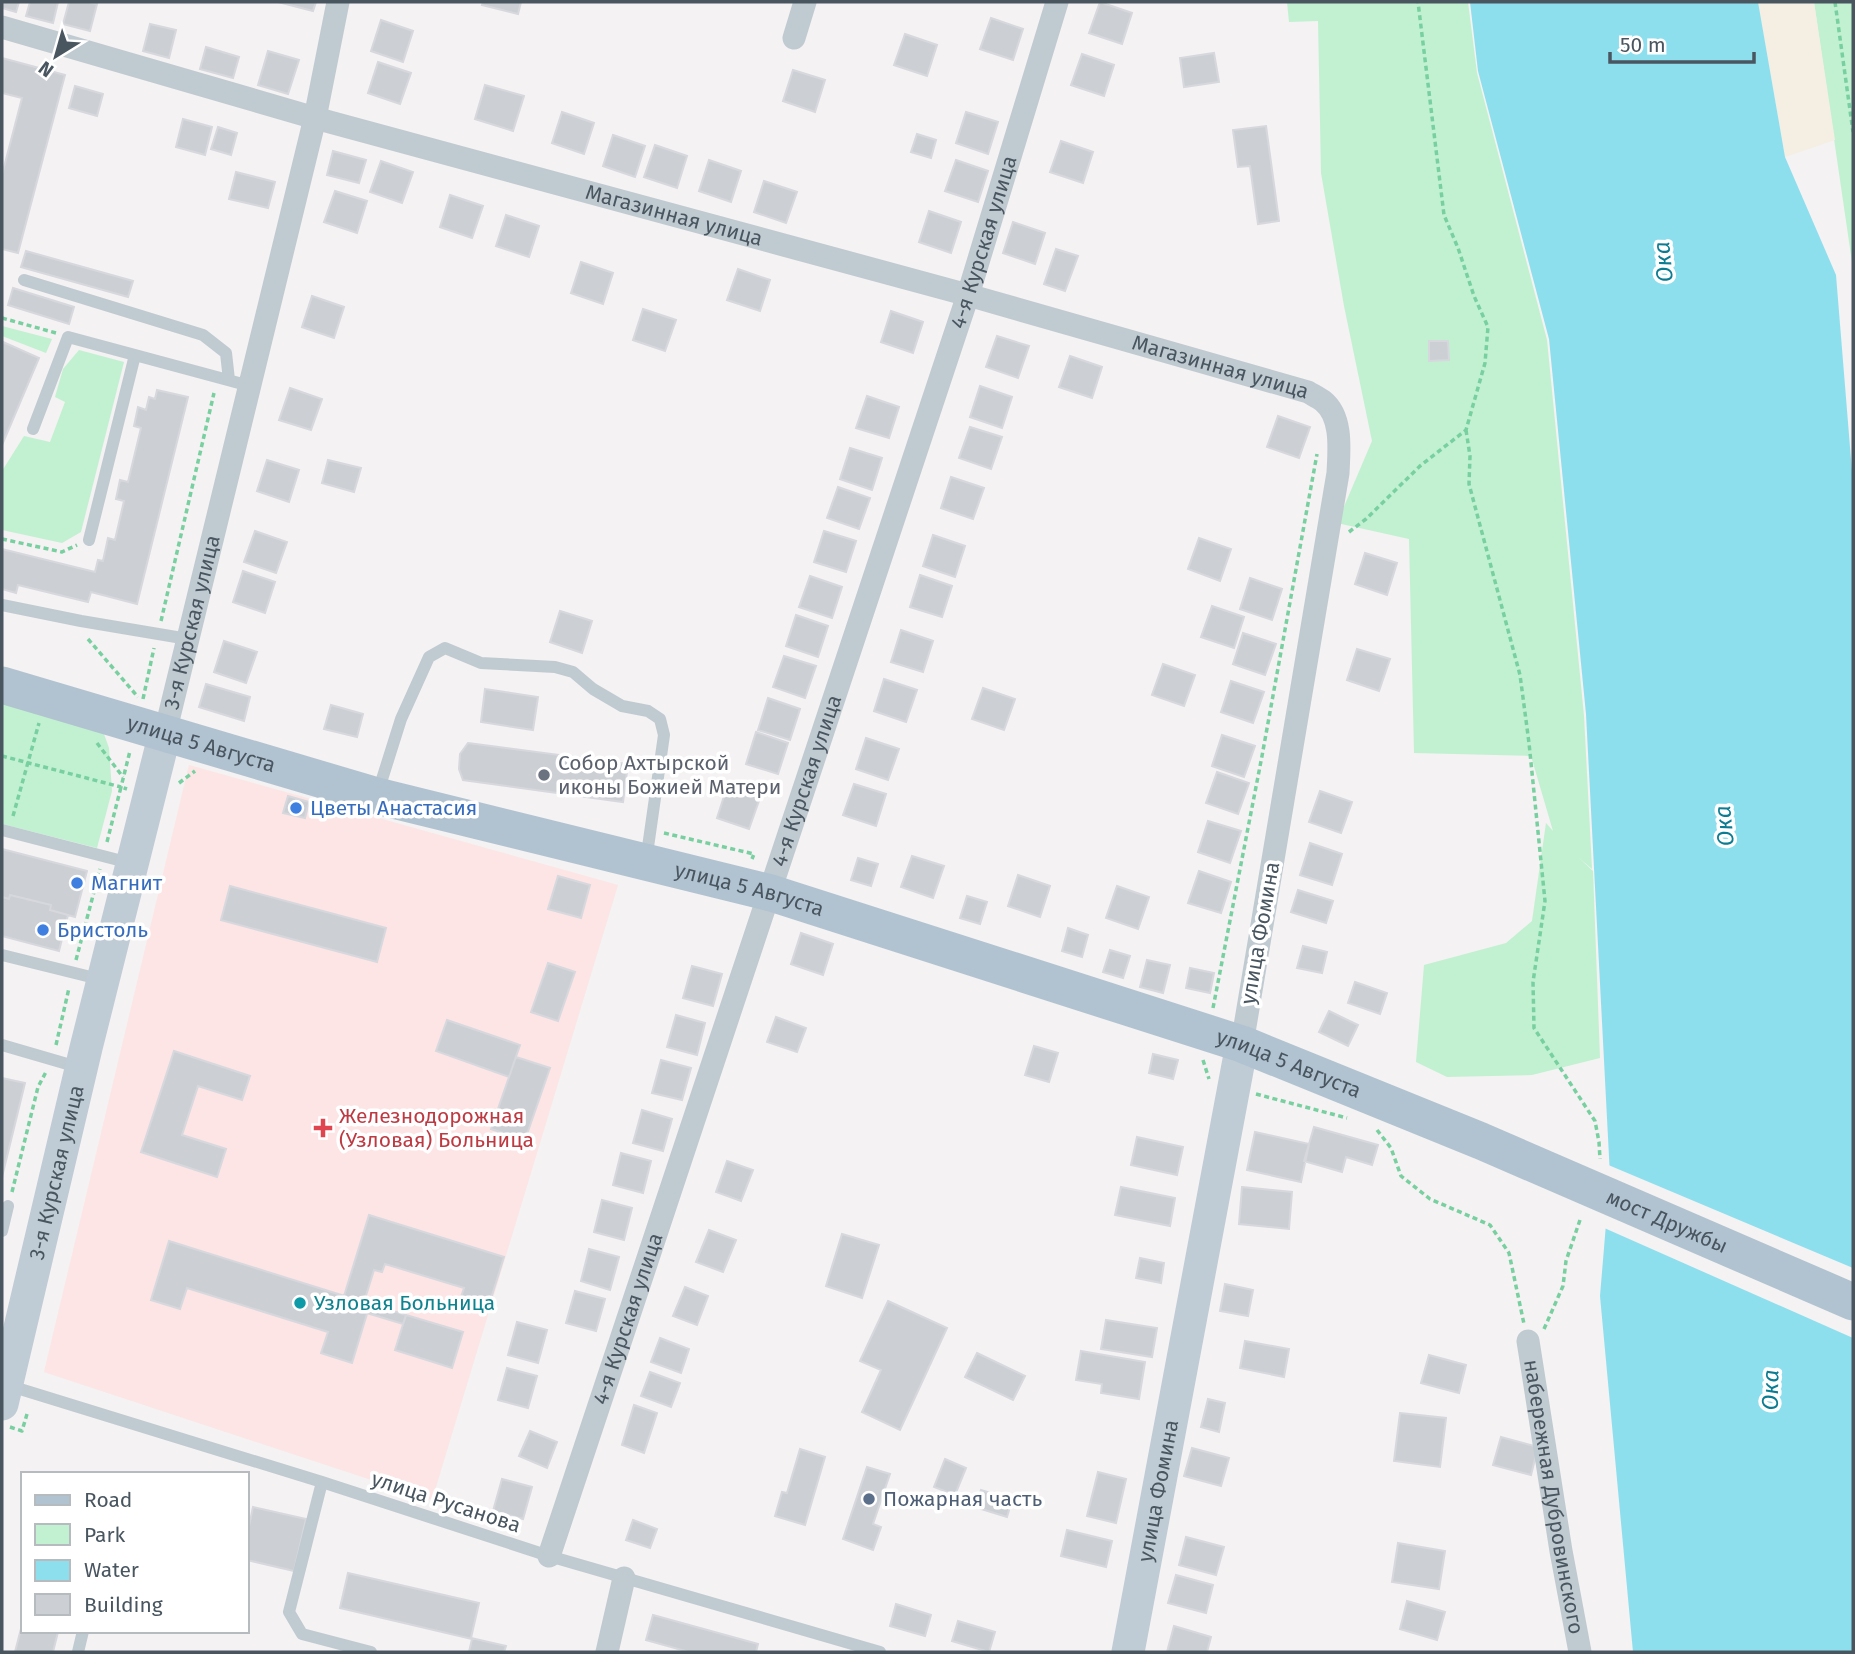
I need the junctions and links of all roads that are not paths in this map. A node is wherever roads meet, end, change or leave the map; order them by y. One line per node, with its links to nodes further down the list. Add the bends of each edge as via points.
1 (338, 2): 6 (street, 3-я Курская улица)
2 (805, 2): 5 (street)
3 (1057, 2): 8 (street, 4-я Курская улица)
4 (2, 27): 6 (street, Магазинная улица)
5 (794, 38)
6 (315, 118): 8 (street, Магазинная улица); 10 (street, 3-я Курская улица)
7 (24, 280): 10 (lane, via 203,335 226,353)
8 (968, 295): 11 (street, Магазинная улица, via 1308,392 1325,402); 22 (street, 4-я Курская улица)
9 (135, 355): 10 (lane); 12 (lane, via 68,337); 13 (lane)
10 (239, 383): 15 (street, 3-я Курская улица)
11 (1335, 419): 25 (street, улица Фомина, via 1338,473)
12 (33, 429)
13 (89, 540)
14 (2, 605): 15 (lane)
15 (188, 639): 17 (street, 3-я Курская улица)
16 (2, 685): 17 (main road, улица 5 Августа)
17 (168, 722): 18 (main road, улица 5 Августа); 20 (main road, 3-я Курская улица, via 149,796)
18 (377, 796): 21 (main road, улица 5 Августа); 21 (lane, via 401,719 429,657 445,648 481,663 555,667 573,672 622,706 660,719 664,735)
19 (5, 831): 20 (lane)
20 (118, 860): 24 (main road, 3-я Курская улица)
21 (645, 863): 22 (main road, улица 5 Августа)
22 (771, 894): 25 (main road, улица 5 Августа); 35 (street, 4-я Курская улица)
23 (2, 956): 24 (lane)
24 (88, 977): 27 (main road, 3-я Курская улица)
25 (1242, 1044): 28 (main road, улица 5 Августа); 42 (main road, улица Фомина)
26 (2, 1045): 27 (lane)
27 (67, 1064): 33 (main road, 3-я Курская улица)
28 (1481, 1142): 31 (main road, мост Дружбы)
29 (8, 1206): 30 (lane)
30 (2, 1231)
31 (1853, 1302)
32 (1528, 1342): 43 (street, набережная Дубровинского)
33 (3, 1391): 34 (lane, улица Русанова)
34 (322, 1482): 35 (lane, улица Русанова); 39 (lane, via 289,1612 302,1634)
35 (550, 1556): 36 (lane, улица Русанова)
36 (624, 1578): 40 (street); 41 (lane, улица Русанова)
37 (83, 1633): 38 (lane)
38 (78, 1652)
39 (371, 1652)
40 (607, 1652)
41 (880, 1652)
42 (1128, 1652)
43 (1580, 1652)

